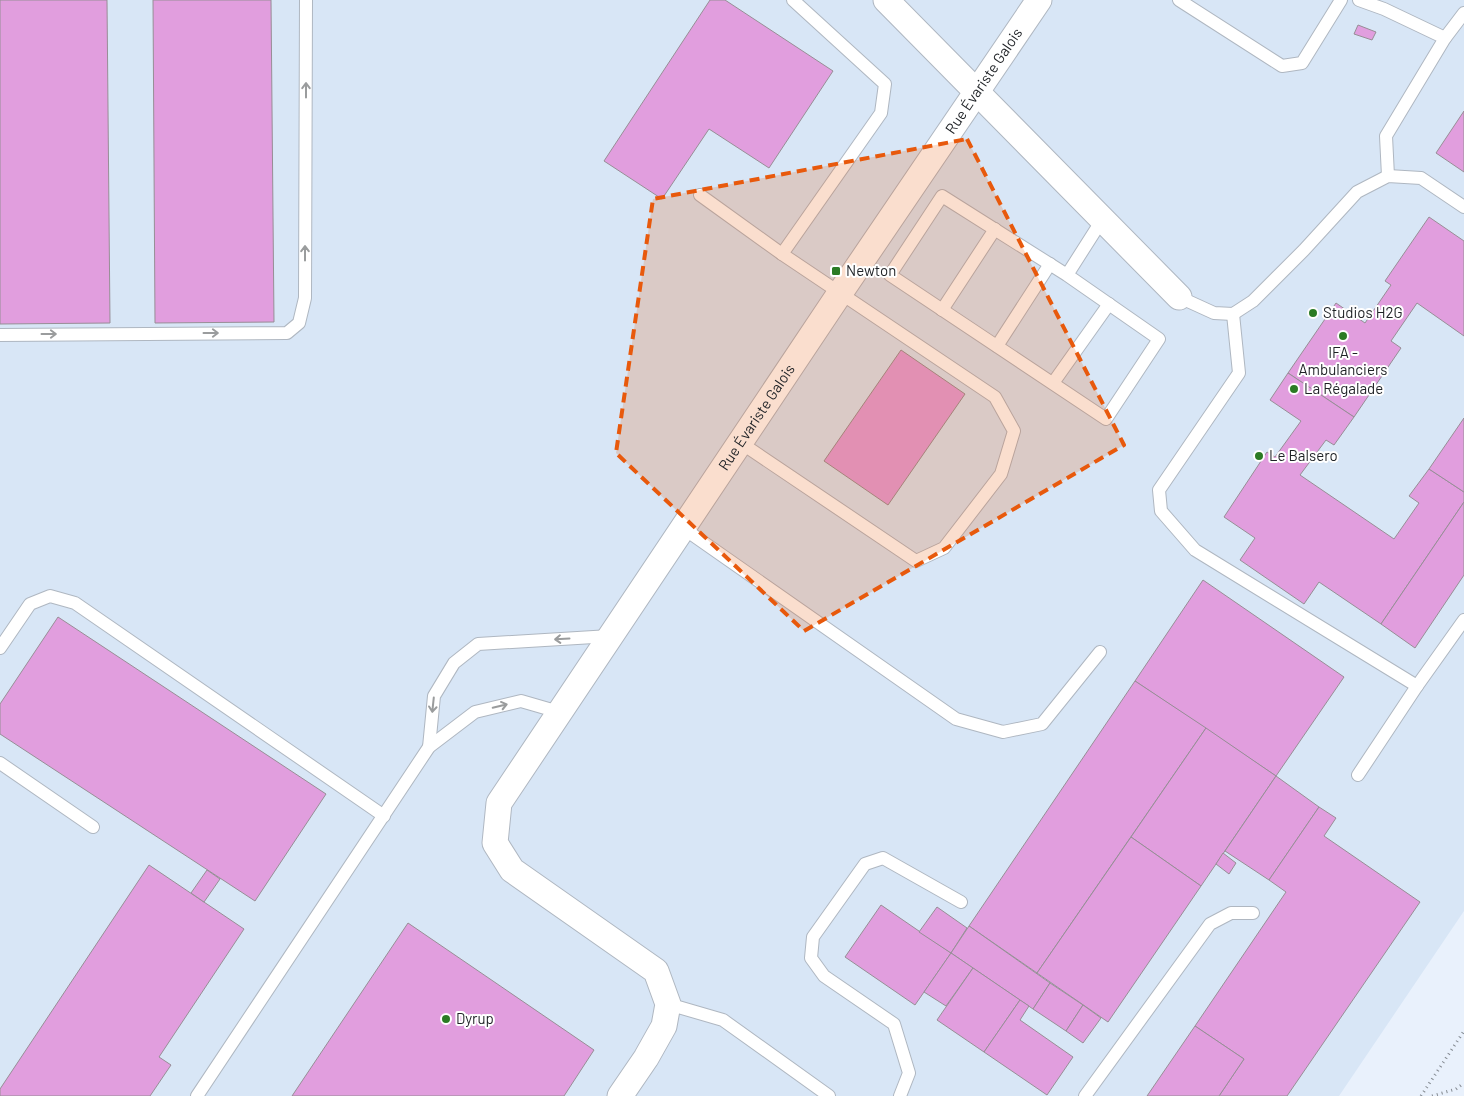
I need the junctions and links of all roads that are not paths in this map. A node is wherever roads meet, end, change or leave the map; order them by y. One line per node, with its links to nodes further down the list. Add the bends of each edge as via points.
1 (306, 0): 24 (lane, one-way to 1, via 287,333 299,322 305,298)
2 (793, 0): 16 (lane, via 885,84 881,112)
3 (886, 0): 10 (street)
4 (1039, 0): 10 (street, Rue Évariste Galois)
5 (1179, 0): 6 (lane, via 1282,66 1302,63)
6 (1341, 0)
7 (1360, 0): 9 (lane)
8 (1464, 13): 9 (lane)
9 (1445, 38): 11 (lane, via 1386,136)
10 (975, 92): 14 (street); 19 (street, Rue Évariste Galois)
11 (1388, 176): 13 (lane, via 1421,178); 23 (lane, via 1357,192 1253,301)
12 (700, 195): 16 (lane)
13 (1464, 206)
14 (1102, 220): 18 (lane); 20 (street)
15 (995, 229): 17 (lane); 22 (lane); 22 (lane, via 942,196 890,275)
16 (782, 254): 19 (lane)
17 (1050, 264): 18 (lane); 25 (lane)
18 (1067, 275): 21 (lane)
19 (840, 293): 27 (street, Rue Évariste Galois); 27 (lane, via 995,397 1014,431 1001,474 944,548 916,561)
20 (1179, 297): 23 (lane, via 1214,313)
21 (1108, 304): 26 (lane); 26 (lane, via 1160,339 1106,419)
22 (942, 310): 25 (lane)
23 (1233, 314): 33 (lane, via 1240,372 1159,490 1161,512 1195,550)
24 (0, 335)
25 (997, 346): 26 (lane)
26 (1053, 383)
27 (741, 443): 28 (street, Rue Évariste Galois)
28 (683, 528): 30 (street, Rue Évariste Galois); 32 (lane, via 956,719 1003,732 1042,724)
29 (1464, 620): 33 (lane)
30 (610, 636): 34 (street, Rue Évariste Galois); 35 (lane, one-way to 35, via 478,644 454,663 434,696)
31 (0, 648): 38 (lane, via 30,604 50,596 75,603)
32 (1100, 652)
33 (1417, 686): 37 (lane)
34 (559, 712): 35 (lane, one-way to 34, via 475,712 521,701); 42 (street, Rue Évariste Galois, via 499,803 494,843 512,870 656,971)
35 (429, 747): 38 (lane)
36 (0, 763): 39 (lane)
37 (1358, 775)
38 (384, 816): 43 (lane)
39 (93, 827)
40 (961, 902): 46 (lane, via 883,858 865,864 813,937 811,958 824,976 894,1024 909,1073)
41 (1253, 913): 47 (lane, via 1231,913 1210,924)
42 (668, 1004): 44 (street, via 664,1026); 45 (lane, via 722,1020)
43 (197, 1096)
44 (620, 1096)
45 (829, 1096)
46 (900, 1096)
47 (1085, 1096)

